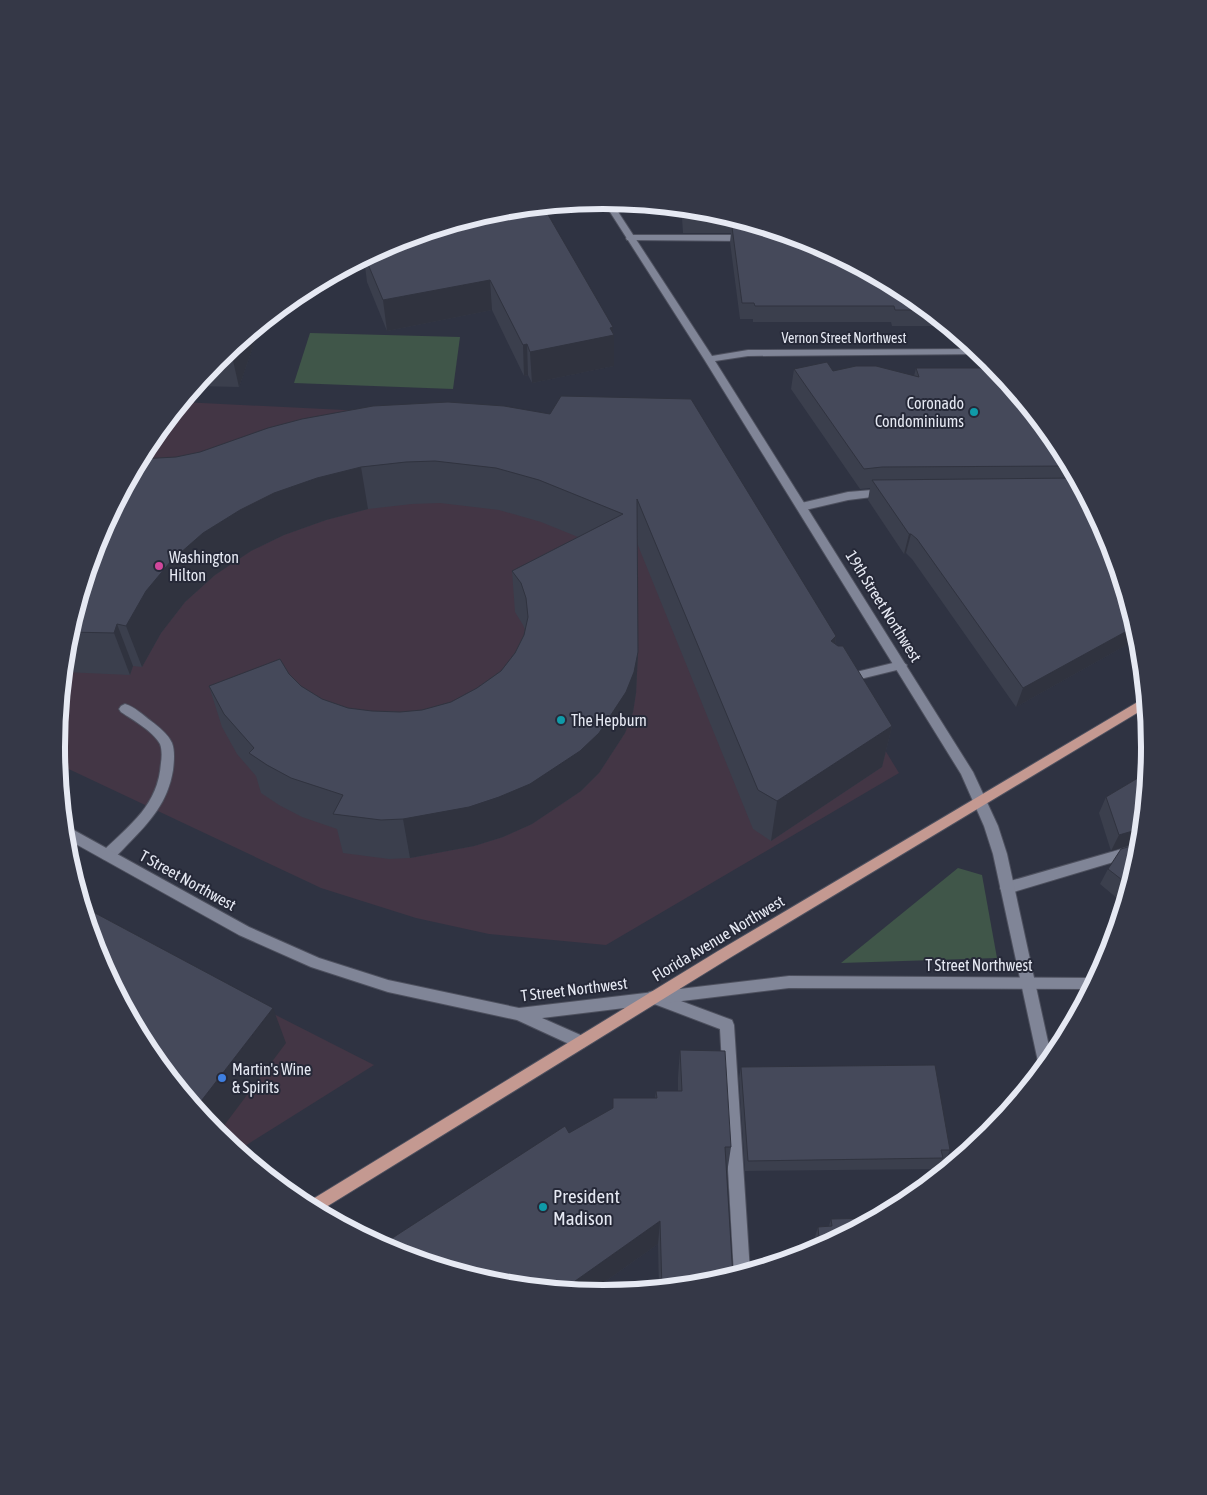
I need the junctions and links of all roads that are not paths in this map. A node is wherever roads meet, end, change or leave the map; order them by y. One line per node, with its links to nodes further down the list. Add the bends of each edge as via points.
1 (613, 209): 2 (street, 19th Street Northwest)
2 (630, 238): 3 (street); 5 (street, 19th Street Northwest)
3 (759, 238)
4 (968, 352): 5 (street, Vernon Street Northwest, via 756,352)
5 (709, 359): 7 (street, 19th Street Northwest)
6 (894, 492): 7 (street, via 848,496)
7 (801, 507): 8 (street, 19th Street Northwest)
8 (901, 665): 9 (street); 12 (street, 19th Street Northwest, via 952,745)
9 (831, 682)
10 (1140, 705): 12 (main road, Florida Avenue Northwest)
11 (125, 708): 15 (street, via 143,720 166,743 168,763 154,807)
12 (980, 800): 16 (street, 19th Street Northwest, via 995,837); 19 (main road, Florida Avenue Northwest)
13 (73, 837): 15 (street, T Street Northwest)
14 (1132, 852): 16 (street)
15 (108, 855): 20 (street, T Street Northwest, via 244,931 316,963 388,986)
16 (1007, 888): 17 (street, 19th Street Northwest)
17 (1028, 983): 18 (street, T Street Northwest); 19 (street, T Street Northwest, via 789,982); 22 (street, 19th Street Northwest)
18 (1087, 983)
19 (654, 998): 20 (street, T Street Northwest); 21 (main road, Florida Avenue Northwest); 24 (street, via 727,1025)
20 (519, 1014): 21 (street)
21 (580, 1042): 23 (main road, Florida Avenue Northwest)
22 (1044, 1057)
23 (317, 1203)
24 (742, 1268)

